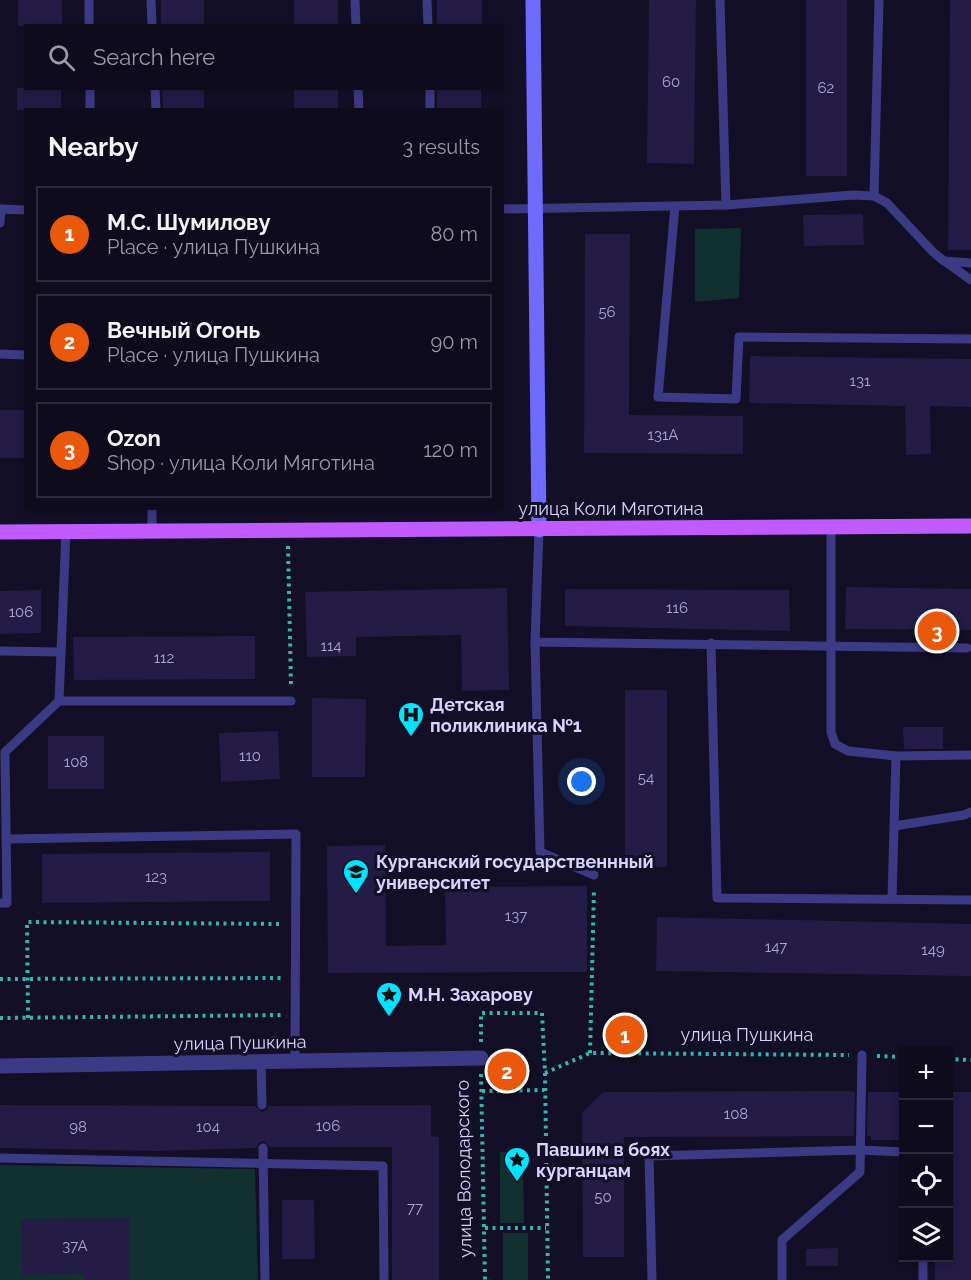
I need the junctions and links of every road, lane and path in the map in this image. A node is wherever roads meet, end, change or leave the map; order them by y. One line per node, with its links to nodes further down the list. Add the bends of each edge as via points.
1 (89, 0): 8 (lane)
2 (151, 0): 9 (lane)
3 (355, 0): 10 (lane)
4 (427, 0): 11 (lane)
5 (533, 0): 24 (street)
6 (720, 0): 21 (lane)
7 (879, 0): 20 (lane)
8 (89, 24)
9 (152, 24)
10 (356, 24)
11 (428, 24)
12 (90, 90): 16 (lane)
13 (155, 90): 17 (lane)
14 (358, 90): 18 (lane)
15 (430, 90): 19 (lane)
16 (90, 108)
17 (156, 108)
18 (359, 108)
19 (430, 108)
20 (874, 196): 21 (lane); 28 (lane, via 887,203)
21 (726, 205): 22 (lane)
22 (675, 206): 24 (lane); 31 (lane, via 658,397 736,399 739,337)
23 (504, 208): 24 (lane)
24 (536, 208): 38 (street)
25 (1, 209): 26 (lane); 27 (lane)
26 (24, 210)
27 (0, 223)
28 (944, 261): 29 (lane); 30 (lane)
29 (971, 263)
30 (971, 280)
31 (971, 339)
32 (0, 354): 33 (lane)
33 (24, 355)
34 (152, 510): 41 (lane)
35 (831, 526): 36 (main road, улица Коли Мяготина); 38 (main road, улица Коли Мяготина); 44 (lane)
36 (971, 526)
37 (288, 529): 38 (main road, улица Коли Мяготина); 41 (main road, улица Коли Мяготина); 49 (path)
38 (539, 530): 42 (lane)
39 (0, 531): 40 (main road, улица Коли Мяготина)
40 (66, 531): 41 (main road, улица Коли Мяготина); 47 (lane)
41 (152, 531)
42 (535, 642): 43 (lane); 55 (lane, via 540,852)
43 (711, 643): 44 (lane); 56 (lane, via 717,898)
44 (830, 645): 45 (lane); 51 (lane, via 831,732 835,744 848,751)
45 (967, 648)
46 (0, 651): 47 (lane)
47 (61, 652): 48 (lane)
48 (59, 701): 49 (lane); 54 (lane, via 5,752)
49 (291, 701)
50 (971, 755): 51 (lane)
51 (896, 756): 53 (lane)
52 (971, 812): 53 (lane)
53 (894, 826): 56 (lane)
54 (6, 839): 58 (lane, via 7,903); 59 (lane, via 296,834)
55 (594, 875): 66 (path)
56 (892, 899): 57 (lane)
57 (971, 900)
58 (0, 903)
59 (296, 924): 60 (lane); 62 (path, via 27,922)
60 (295, 978): 62 (path); 63 (lane)
61 (0, 979): 62 (path)
62 (28, 979): 64 (path)
63 (295, 1014): 64 (path); 72 (lane)
64 (28, 1017): 65 (path)
65 (0, 1018)
66 (591, 1053): 67 (path, улица Пушкина); 75 (path)
67 (862, 1055): 68 (path, улица Пушкина); 80 (lane)
68 (899, 1057)
69 (481, 1058): 72 (street, улица Пушкина); 75 (path, улица Володарского, via 481,1013 542,1013); 77 (path, улица Володарского)
70 (953, 1059): 71 (path)
71 (971, 1060)
72 (295, 1061): 73 (street, улица Пушкина)
73 (261, 1062): 74 (street, улица Пушкина); 78 (lane)
74 (0, 1066)
75 (545, 1073): 76 (path)
76 (544, 1090): 77 (path); 85 (path)
77 (482, 1091): 84 (path, улица Володарского)
78 (262, 1105)
79 (262, 1148): 83 (lane)
80 (860, 1150): 81 (lane); 91 (lane, via 649,1156); 92 (lane, via 860,1172 782,1240)
81 (899, 1152)
82 (0, 1158): 83 (lane)
83 (263, 1162): 87 (lane); 88 (lane, via 383,1166)
84 (485, 1228): 85 (path); 89 (path, улица Володарского)
85 (546, 1228): 90 (path)
86 (923, 1262): 93 (lane)
87 (265, 1280)
88 (384, 1280)
89 (486, 1280)
90 (548, 1280)
91 (652, 1280)
92 (782, 1280)
93 (923, 1280)

